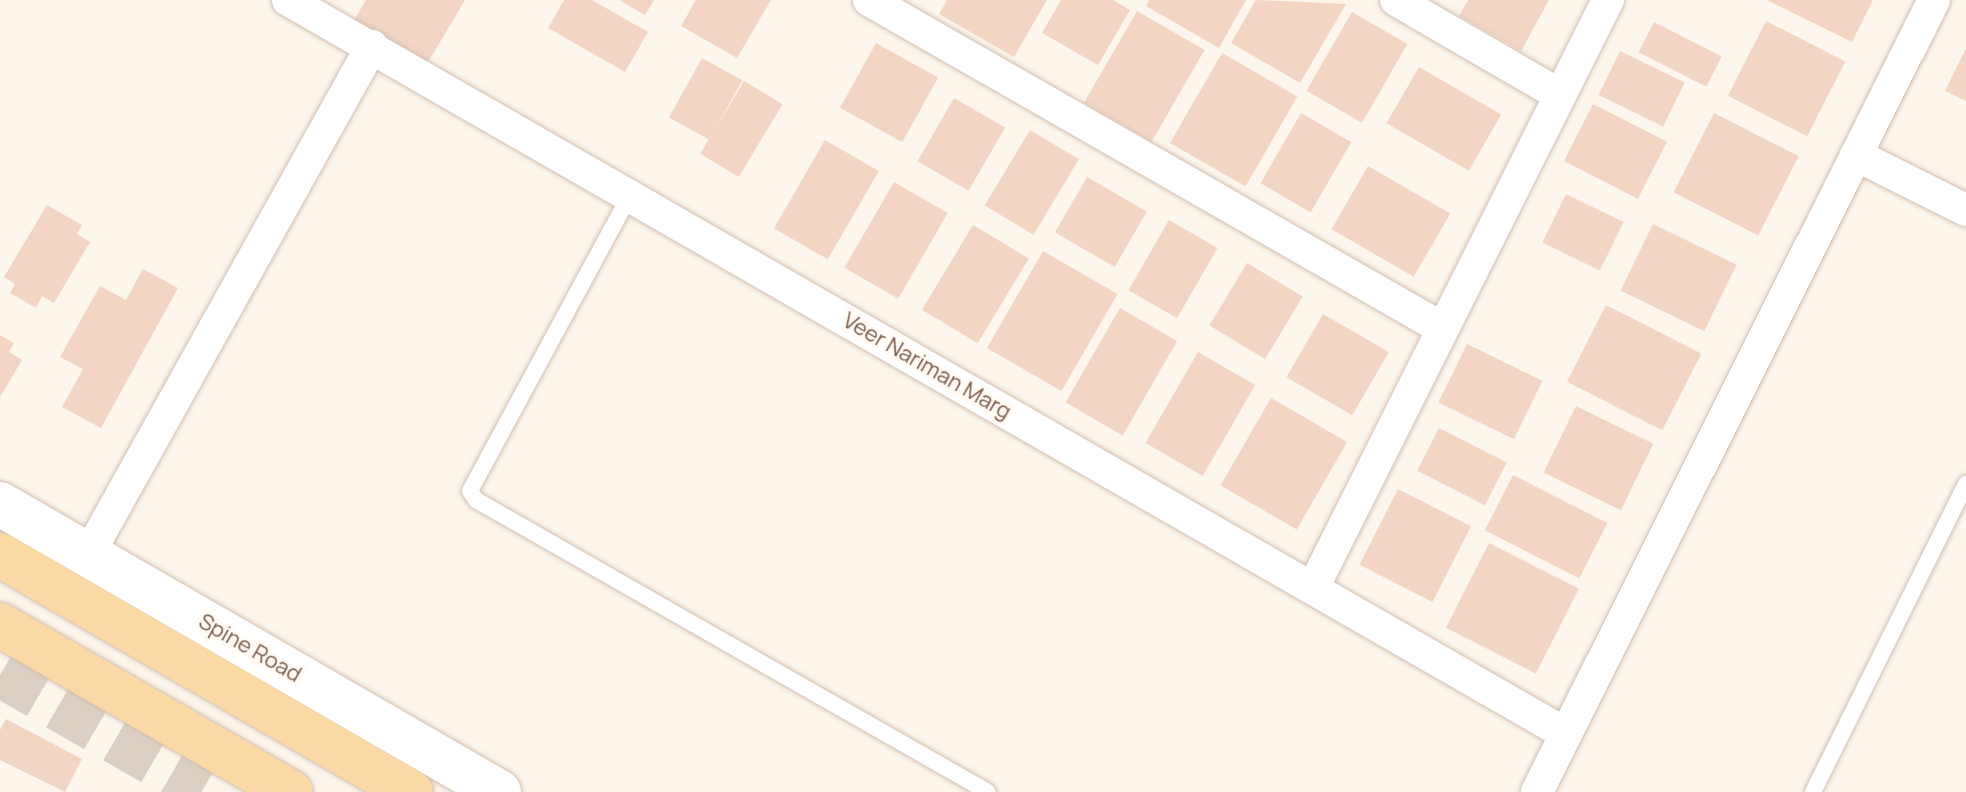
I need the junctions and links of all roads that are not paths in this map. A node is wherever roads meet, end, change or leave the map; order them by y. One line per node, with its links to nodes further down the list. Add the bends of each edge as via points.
1 (288, 0): 6 (street, Veer Nariman Marg)
2 (869, 0): 11 (street)
3 (1396, 0): 7 (street)
4 (1608, 0): 7 (street)
5 (1934, 0): 8 (street)
6 (372, 46): 9 (street, Veer Nariman Marg); 15 (street)
7 (1558, 94): 11 (street)
8 (1856, 155): 10 (street); 18 (street)
9 (630, 195): 16 (street, Veer Nariman Marg); 22 (lane, via 470,491 476,500)
10 (1966, 210)
11 (1440, 327): 16 (street)
12 (1966, 484): 24 (lane)
13 (0, 504): 15 (street, Spine Road)
14 (0, 555): 20 (main road, Spine Road)
15 (88, 555): 21 (street, Spine Road)
16 (1313, 588): 18 (street, Veer Nariman Marg)
17 (0, 625): 19 (main road)
18 (1566, 734): 23 (street)
19 (290, 792)
20 (410, 792)
21 (499, 792)
22 (988, 792)
23 (1537, 792)
24 (1813, 792)

